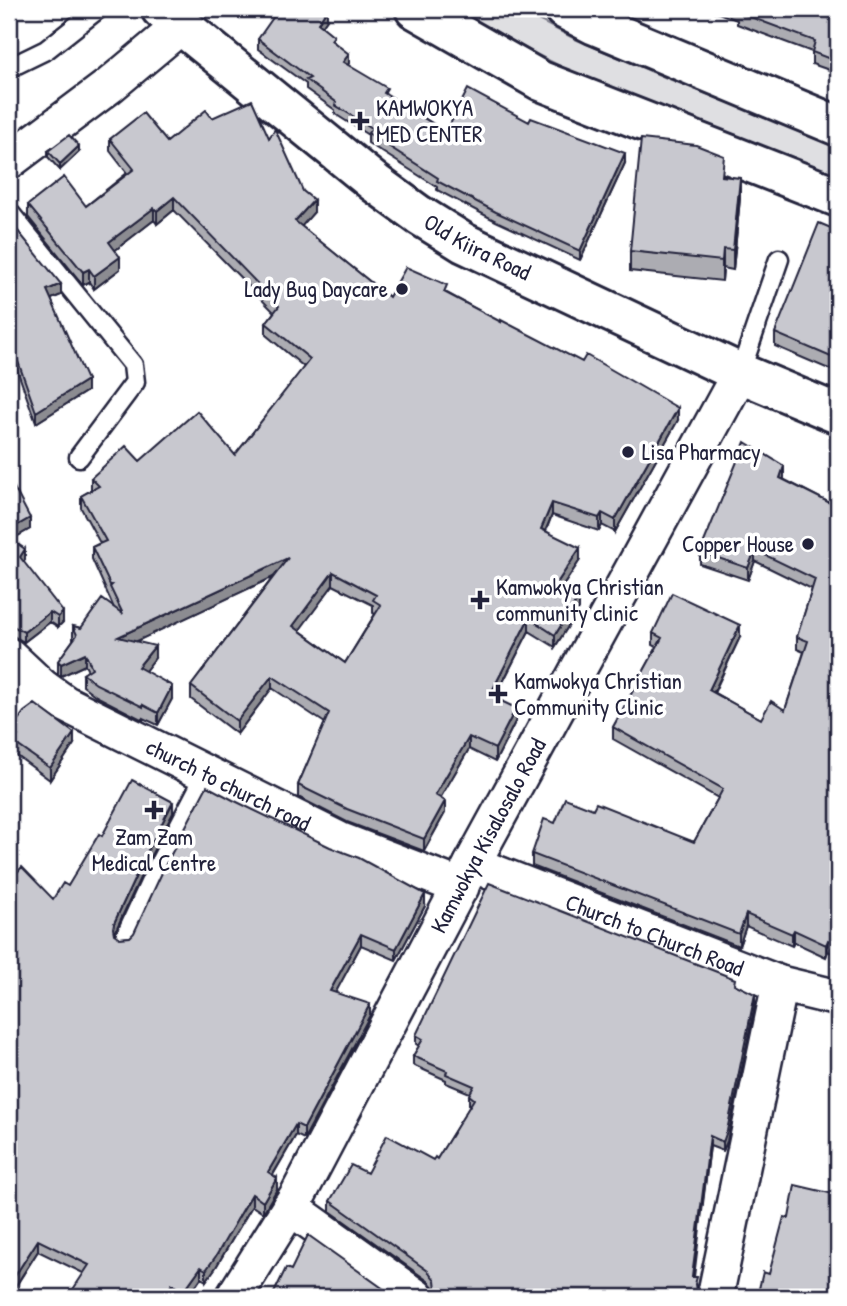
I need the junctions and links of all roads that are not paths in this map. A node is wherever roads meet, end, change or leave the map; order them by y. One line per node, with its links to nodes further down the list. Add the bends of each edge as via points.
1 (98, 9): 5 (lane, via 46,50)
2 (415, 9): 8 (street, via 541,81)
3 (564, 9): 6 (street)
4 (171, 17): 7 (street, via 109,86); 11 (street, Old Kiira Road, via 375,183 430,222 464,243)
5 (9, 68)
6 (838, 126)
7 (9, 161)
8 (838, 197)
9 (9, 212): 13 (lane, via 133,365 135,382)
10 (779, 259): 11 (lane)
11 (740, 373): 12 (street, Old Kiira Road); 18 (street, Kamwokya Kisalosalo Road)
12 (838, 414)
13 (79, 457)
14 (9, 656): 15 (street, church to church road)
15 (42, 687): 16 (street); 17 (street, church to church road, via 66,704)
16 (9, 709)
17 (206, 774): 18 (street, church to church road, via 339,840); 19 (lane)
18 (467, 876): 20 (street, Church to Church Road); 22 (street, Kamwokya Kisalosalo Road)
19 (124, 939)
20 (780, 984): 21 (street, Church to Church Road); 25 (street)
21 (838, 998)
22 (290, 1208): 23 (street, Kamwokya Kisalosalo Road); 24 (street)
23 (234, 1297)
24 (416, 1297)
25 (715, 1297)

